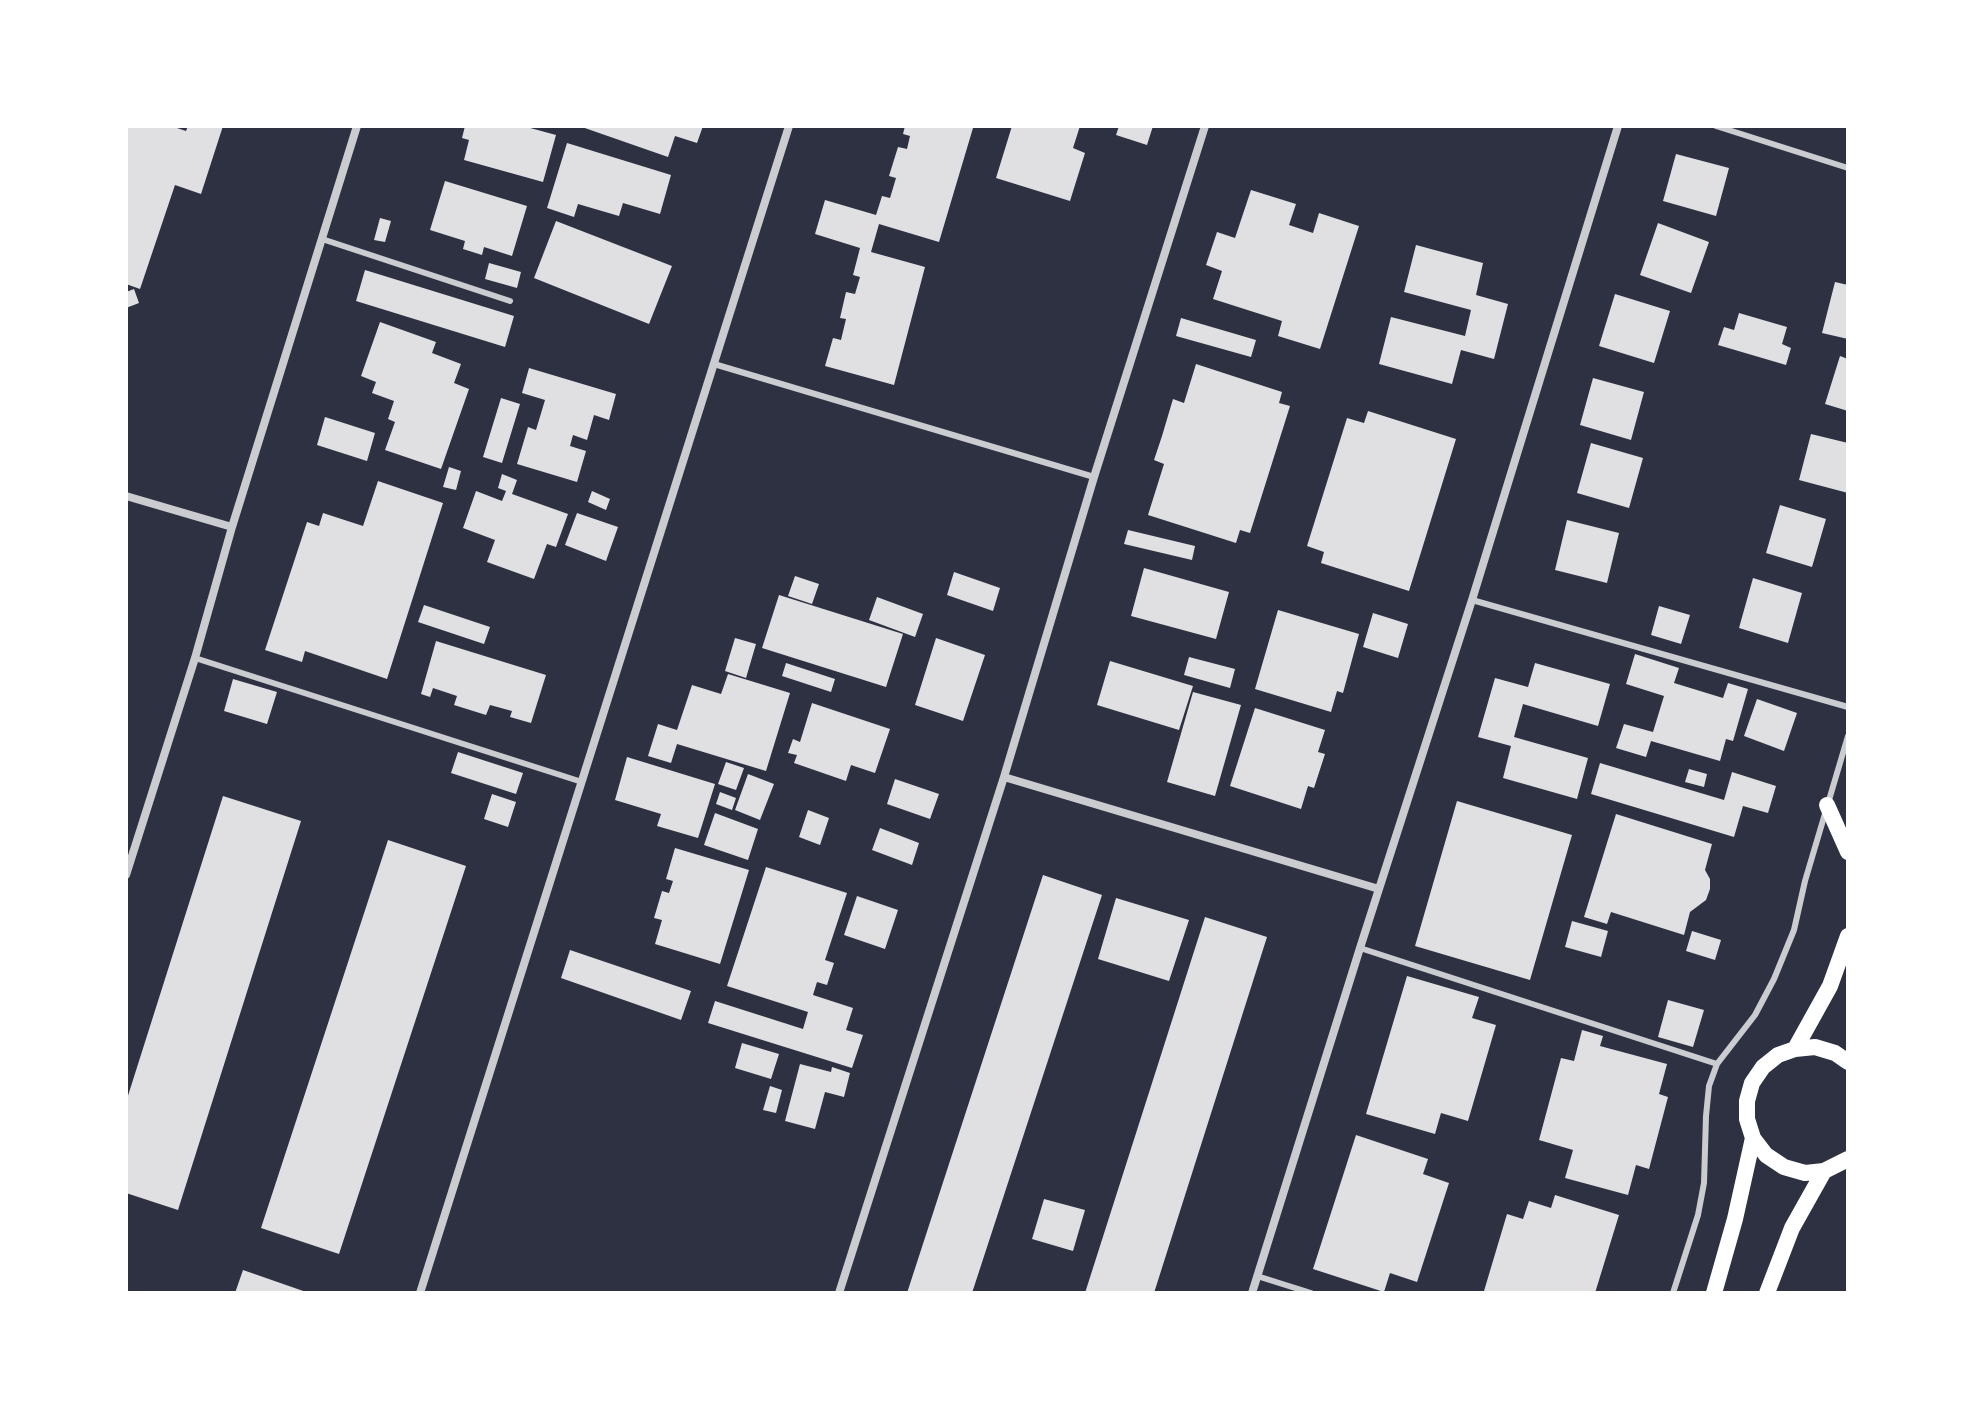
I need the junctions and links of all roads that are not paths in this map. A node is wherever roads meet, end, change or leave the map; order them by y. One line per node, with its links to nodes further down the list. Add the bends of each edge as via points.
1 (357, 126): 7 (street)
2 (789, 126): 9 (street)
3 (1205, 126): 10 (street)
4 (1618, 126): 13 (street)
5 (1716, 126): 6 (lane)
6 (1848, 168)
7 (322, 239): 8 (lane); 12 (street)
8 (510, 301)
9 (714, 364): 10 (lane); 18 (street)
10 (1094, 477): 17 (street)
11 (126, 496): 12 (street)
12 (232, 527): 14 (street)
13 (1472, 600): 15 (lane); 22 (street)
14 (195, 658): 18 (lane); 21 (street)
15 (1848, 707)
16 (1848, 736): 19 (lane)
17 (1004, 777): 22 (street); 33 (street)
18 (582, 782): 32 (street)
19 (1827, 805): 20 (main road); 27 (lane, via 1794,930 1774,979 1755,1015)
20 (1848, 852)
21 (126, 875)
22 (1379, 889): 24 (street)
23 (1848, 936): 25 (main road, via 1830,986)
24 (1360, 948): 27 (lane); 31 (street)
25 (1795, 1049): 26 (main road, via 1815,1047); 28 (main road, via 1778,1055 1752,1083 1747,1119)
26 (1848, 1062)
27 (1717, 1064): 36 (lane, via 1709,1086 1698,1215)
28 (1753, 1138): 30 (main road, via 1784,1167); 37 (main road)
29 (1848, 1159): 30 (main road)
30 (1824, 1171): 38 (main road, via 1792,1228)
31 (1257, 1276): 34 (street); 35 (lane)
32 (420, 1293)
33 (839, 1293)
34 (1252, 1293)
35 (1311, 1293)
36 (1673, 1293)
37 (1714, 1293)
38 (1767, 1293)

